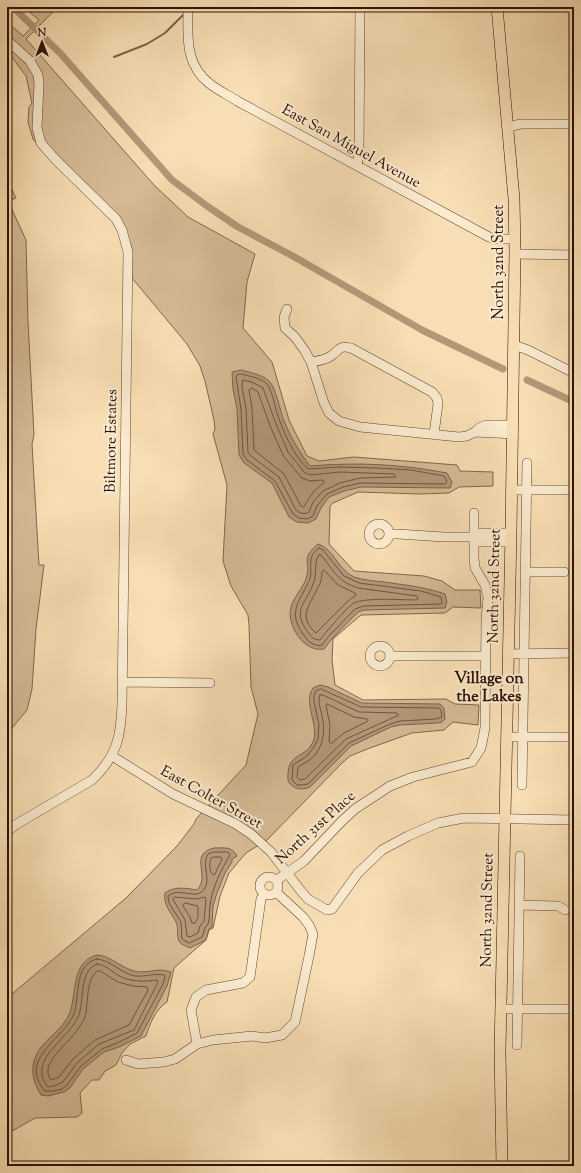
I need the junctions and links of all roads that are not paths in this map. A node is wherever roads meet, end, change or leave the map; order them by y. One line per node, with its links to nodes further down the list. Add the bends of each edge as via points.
1 (188, 7): 7 (street, East San Miguel Avenue, via 190,54 196,69 210,84)
2 (360, 7): 7 (street)
3 (497, 7): 6 (main road, North 32nd Street)
4 (7, 40): 32 (street, Biltmore Estates, via 30,61 38,75 38,128 41,143 116,219 128,250)
5 (574, 124): 6 (street)
6 (507, 126): 8 (main road, North 32nd Street)
7 (357, 165): 8 (street, East San Miguel Avenue, via 489,237)
8 (515, 239): 9 (main road, North 32nd Street)
9 (515, 254): 10 (street); 12 (main road, North 32nd Street)
10 (574, 254)
11 (287, 309): 13 (street, via 284,317 285,328 295,337)
12 (514, 345): 14 (street); 15 (main road, North 32nd Street)
13 (311, 362): 16 (street, via 324,403 329,413 339,421 360,427); 16 (street, via 330,356 338,348 345,346 432,392 438,404)
14 (574, 373)
15 (513, 430): 16 (street, via 475,432 467,436); 18 (main road, North 32nd Street)
16 (434, 434)
17 (527, 464): 19 (street, North 32nd Street)
18 (512, 490): 19 (street); 24 (main road, North 32nd Street)
19 (527, 490): 20 (street); 25 (street, North 32nd Street)
20 (574, 490)
21 (474, 513): 23 (street, North 31st Place)
22 (389, 534): 23 (street)
23 (474, 537): 24 (street, via 480,542 488,538); 31 (street, North 31st Place, via 475,568 485,585 488,598)
24 (511, 538): 29 (main road, North 32nd Street)
25 (526, 572): 26 (street); 27 (street, North 32nd Street)
26 (564, 572)
27 (524, 653): 28 (street); 29 (street); 35 (street, North 32nd Street)
28 (574, 653)
29 (508, 654): 34 (main road, North 32nd Street)
30 (390, 656): 31 (street)
31 (486, 656): 43 (street, North 31st Place, via 485,728 481,748 472,762 413,777 390,786 355,809 304,862)
32 (122, 682): 33 (street); 37 (street, Biltmore Estates, via 121,725)
33 (210, 683)
34 (507, 737): 35 (street); 39 (main road, North 32nd Street)
35 (523, 737): 36 (street); 38 (street, North 32nd Street)
36 (574, 737)
37 (112, 756): 41 (street, Biltmore Estates, via 92,780); 43 (street, East Colter Street, via 173,794 236,824 254,836 272,852)
38 (522, 785)
39 (506, 819): 40 (street, East Colter Street); 43 (street, East Colter Street, via 464,818 438,823 396,842 382,850 358,873 332,909 327,910 308,899); 49 (main road, North 32nd Street)
40 (574, 820)
41 (7, 832)
42 (520, 856): 47 (street, North 32nd Street)
43 (287, 873): 44 (street, North 31st Place)
44 (278, 880): 45 (street, North 31st Place); 46 (street, North 31st Place, via 270,876 262,880 260,887)
45 (276, 892): 46 (street, via 271,895); 52 (street, via 303,917 313,934 294,1022 282,1035 265,1038 235,1037)
46 (264, 894): 52 (street, North 31st Place, via 261,899 250,977 243,983 206,990 196,997 191,1010)
47 (519, 905): 48 (street, via 558,906); 50 (street, North 32nd Street)
48 (565, 910)
49 (501, 1009): 50 (street); 55 (main road, North 32nd Street)
50 (517, 1009): 51 (street); 53 (street, North 32nd Street)
51 (574, 1009)
52 (197, 1044): 54 (street, via 174,1059 164,1062 138,1064)
53 (517, 1045)
54 (126, 1060)
55 (502, 1166)

